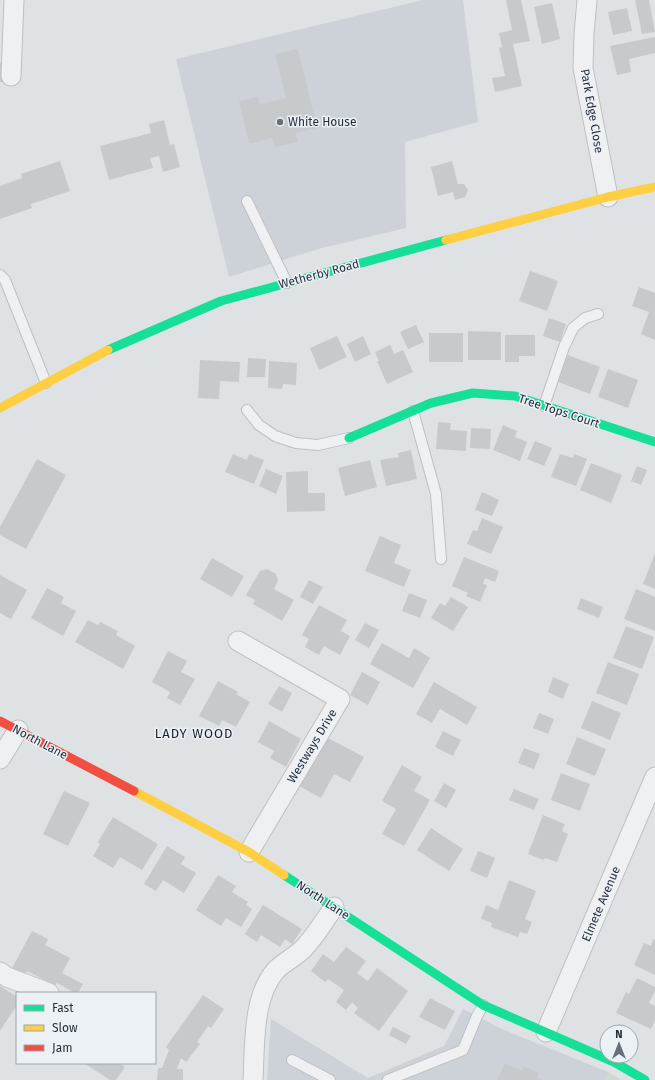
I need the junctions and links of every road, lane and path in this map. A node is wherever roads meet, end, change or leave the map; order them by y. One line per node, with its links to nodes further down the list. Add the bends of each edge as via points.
1 (14, 0): 3 (street)
2 (587, 0): 5 (street, Park Edge Close, via 583,68)
3 (11, 76)
4 (655, 187): 5 (street, Wetherby Road)
5 (608, 197): 8 (street, Wetherby Road)
6 (248, 201): 8 (lane)
7 (0, 275): 10 (lane, via 5,280)
8 (287, 283): 10 (street, Wetherby Road, via 221,301 97,355)
9 (598, 314): 11 (lane, via 585,318 573,328)
10 (46, 383): 12 (street, Wetherby Road)
11 (544, 406): 14 (street, Tree Tops Court, via 515,396 473,393 431,403); 16 (street, Tree Tops Court)
12 (0, 408)
13 (246, 410): 15 (lane, via 259,425 276,436 296,443 318,445)
14 (412, 411): 15 (street, Tree Tops Court); 17 (lane, via 436,494)
15 (349, 438)
16 (655, 442)
17 (441, 559)
18 (238, 642): 23 (street, Westways Drive, via 340,699)
19 (0, 720): 20 (street, North Lane)
20 (18, 730): 21 (street); 23 (street, North Lane)
21 (0, 759)
22 (655, 777): 28 (street, Elmete Avenue)
23 (249, 852): 24 (street, North Lane)
24 (334, 907): 27 (street, North Lane); 30 (street, via 311,940 276,971 263,992 257,1016)
25 (0, 972): 26 (street)
26 (46, 992)
27 (483, 1005): 28 (street, North Lane); 32 (lane, via 463,1050)
28 (546, 1032): 33 (street, North Lane, via 614,1062)
29 (292, 1060): 31 (lane)
30 (253, 1080)
31 (330, 1080)
32 (388, 1080)
33 (645, 1080)

